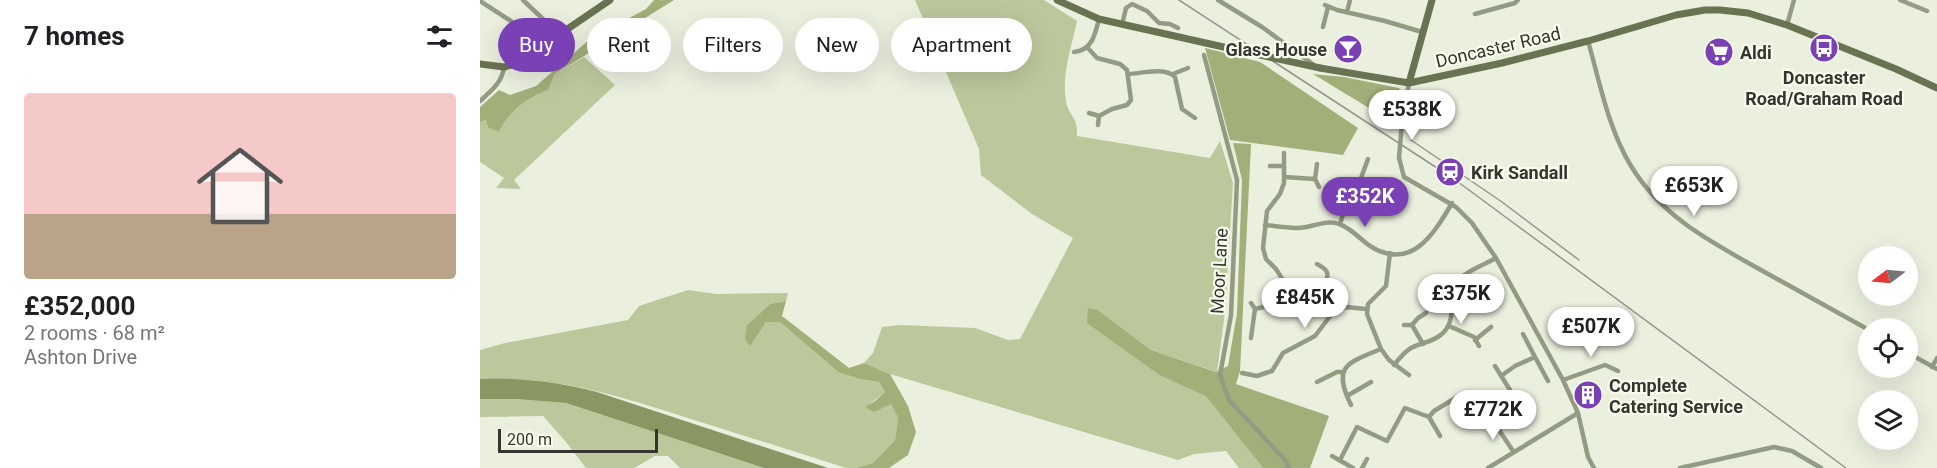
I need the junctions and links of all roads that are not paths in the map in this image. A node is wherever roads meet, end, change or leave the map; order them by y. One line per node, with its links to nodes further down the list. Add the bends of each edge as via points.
1 (523, 0): 15 (street)
2 (610, 0): 17 (street)
3 (1057, 0): 16 (street, Doncaster Road)
4 (1218, 0): 29 (street)
5 (1350, 0): 12 (street)
6 (1432, 0): 22 (street)
7 (1518, 0): 13 (street)
8 (1794, 0): 19 (street)
9 (1899, 0): 11 (street)
10 (480, 1): 14 (street)
11 (1927, 11)
12 (1347, 12): 20 (street, via 1327,6); 22 (street)
13 (1475, 14)
14 (506, 18)
15 (542, 18)
16 (1099, 19): 18 (street, Doncaster Road); 24 (street)
17 (575, 24)
18 (1122, 25): 21 (street, via 1126,8 1132,4 1159,23); 29 (street, Doncaster Road, bridge)
19 (1787, 26): 23 (street, Doncaster Road, via 1748,13 1705,10); 35 (street, Doncaster Road)
20 (1323, 27)
21 (1178, 28)
22 (1422, 32): 34 (street)
23 (1588, 41): 34 (street, Doncaster Road); 66 (street, via 1620,146 1655,199 1698,234)
24 (1087, 47): 25 (street); 32 (street, via 1097,58 1120,64)
25 (1074, 52)
26 (1204, 55): 104 (street, Moor Lane, via 1237,180 1231,315 1220,375 1229,400)
27 (480, 64): 28 (street)
28 (498, 66)
29 (1318, 67): 34 (street, Doncaster Road)
30 (1188, 68): 33 (street)
31 (503, 72): 36 (street, via 500,81)
32 (1129, 74): 33 (street); 40 (street, via 1131,100)
33 (1173, 74): 37 (street)
34 (1409, 83): 52 (street, bridge, via 1399,158 1404,177)
35 (1937, 88)
36 (480, 101)
37 (1182, 109): 38 (street); 41 (street)
38 (1174, 112)
39 (1089, 113): 40 (street)
40 (1099, 116): 42 (street)
41 (1195, 118)
42 (1098, 125)
43 (1284, 153): 47 (street)
44 (1368, 159): 51 (street)
45 (1317, 164): 49 (street)
46 (1270, 166): 47 (street)
47 (1283, 166): 48 (street)
48 (1284, 177): 49 (street); 55 (street, via 1283,188 1267,211)
49 (1315, 179): 50 (street)
50 (1319, 188)
51 (1361, 192): 53 (street); 54 (street, via 1347,201)
52 (1452, 203): 56 (street, via 1426,242 1411,252); 57 (street, via 1472,223)
53 (1390, 209)
54 (1340, 224): 55 (street, via 1297,228); 56 (street, via 1370,246)
55 (1265, 225): 62 (street, via 1263,253 1286,285 1277,304)
56 (1390, 254): 63 (street, via 1386,286)
57 (1496, 258): 69 (street, via 1454,285); 89 (street)
58 (1330, 261): 60 (street)
59 (1317, 264): 60 (street)
60 (1326, 269): 64 (street, via 1325,293)
61 (1251, 303): 62 (street)
62 (1256, 309): 72 (street)
63 (1366, 309): 64 (street, via 1346,307); 76 (street)
64 (1334, 311): 87 (street, via 1315,336 1282,353 1272,371)
65 (1426, 313): 68 (street)
66 (1858, 324)
67 (1404, 325): 68 (street)
68 (1412, 325): 74 (street)
69 (1449, 326): 73 (street); 74 (street, via 1443,334)
70 (1491, 327): 73 (street)
71 (1523, 334): 77 (street)
72 (1251, 338)
73 (1475, 339): 75 (street)
74 (1423, 344): 80 (street, via 1406,352)
75 (1479, 346)
76 (1381, 349): 80 (street); 84 (street, via 1354,360)
77 (1535, 357): 88 (street); 90 (street)
78 (1937, 358): 82 (street)
79 (1918, 359): 82 (street)
80 (1394, 364): 86 (street)
81 (1496, 366): 88 (street)
82 (1935, 368)
83 (1618, 371): 89 (street, via 1605,364)
84 (1344, 372): 91 (street); 94 (street, via 1342,385)
85 (1242, 373): 87 (street)
86 (1408, 375)
87 (1254, 376): 93 (street)
88 (1502, 376): 97 (street, via 1510,390 1508,398)
89 (1563, 380): 96 (street)
90 (1548, 381)
91 (1317, 382)
92 (1371, 382): 94 (street)
93 (1252, 383)
94 (1347, 396): 95 (street)
95 (1351, 405)
96 (1578, 413): 100 (street); 108 (street)
97 (1489, 415): 98 (street, via 1475,414 1462,394); 100 (street)
98 (1429, 417): 99 (street); 103 (street, via 1406,408 1387,441 1357,427)
99 (1440, 436)
100 (1514, 451): 107 (street)
101 (1332, 456): 103 (street)
102 (1367, 459): 106 (street)
103 (1340, 460): 105 (street)
104 (1289, 468)
105 (1353, 468)
106 (1362, 468)
107 (1488, 468)
108 (1594, 468)
109 (1680, 468): 110 (street, via 1774,447 1792,451)
110 (1821, 468)

